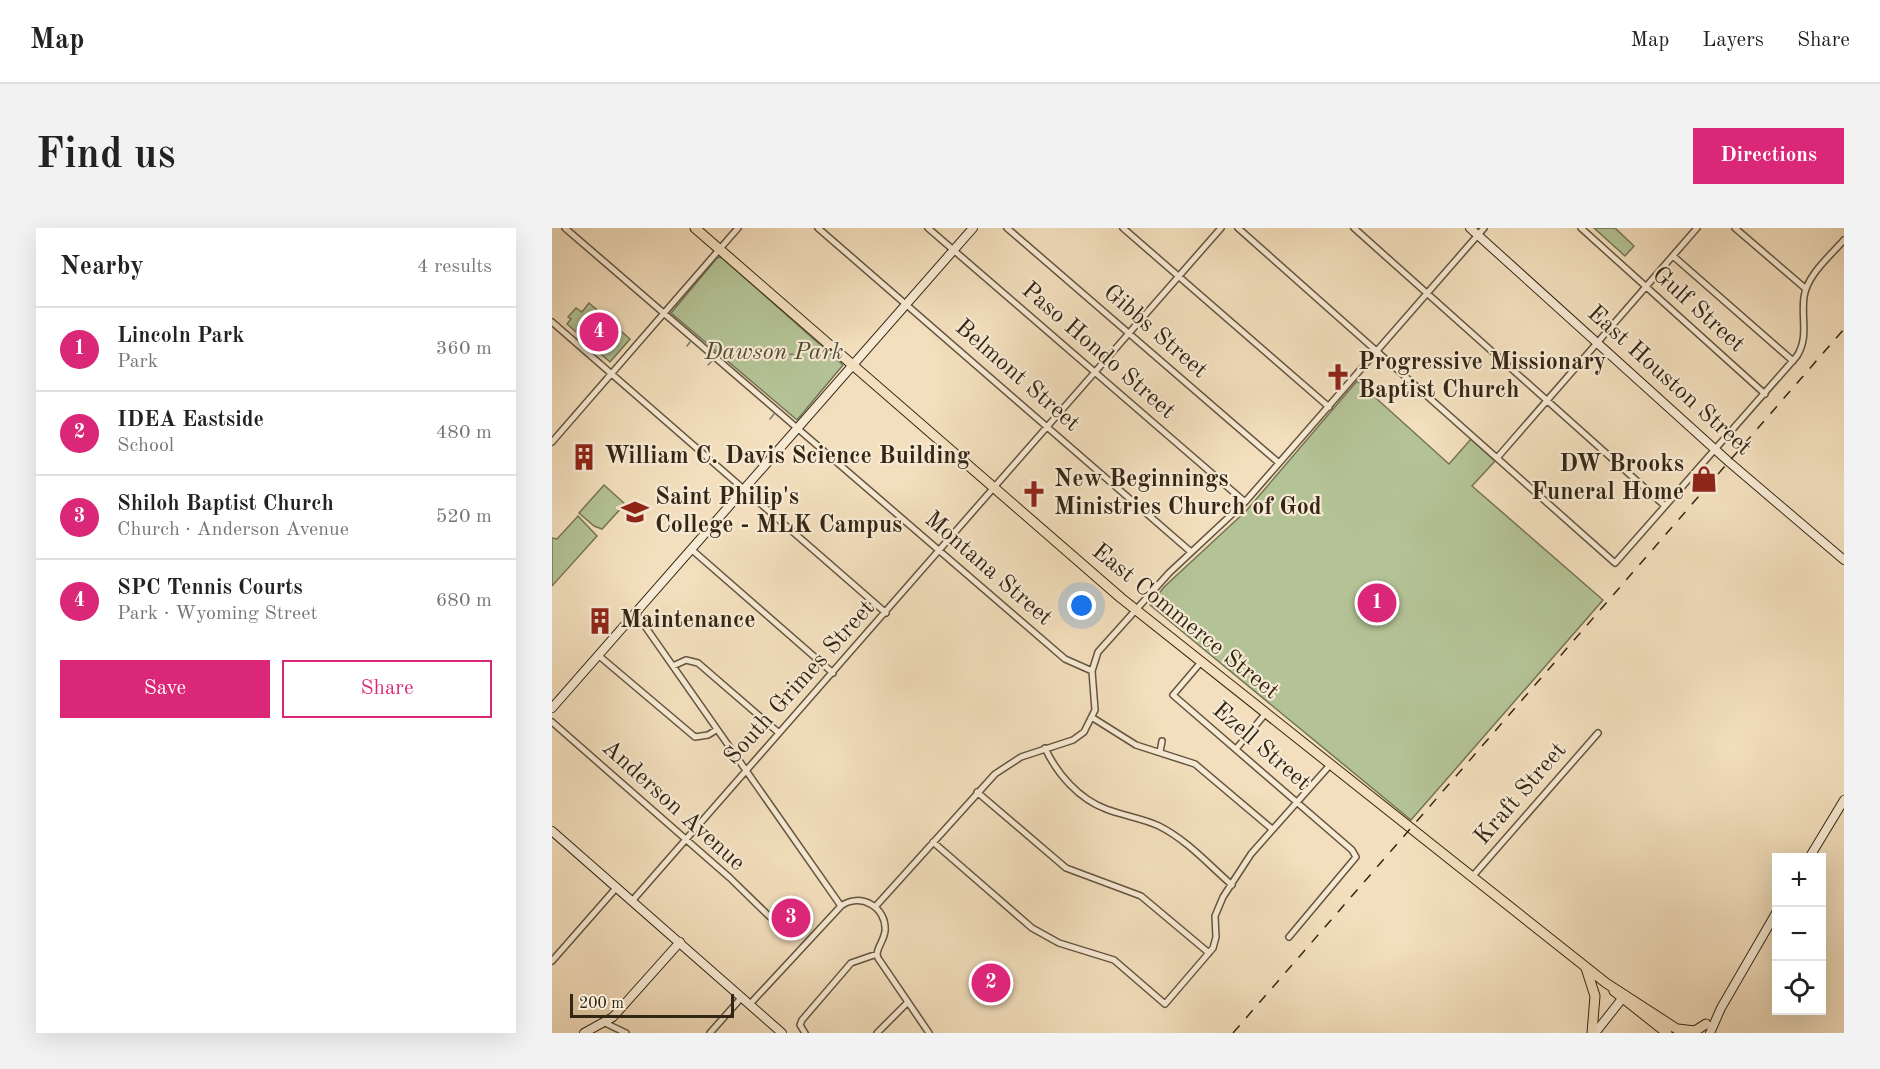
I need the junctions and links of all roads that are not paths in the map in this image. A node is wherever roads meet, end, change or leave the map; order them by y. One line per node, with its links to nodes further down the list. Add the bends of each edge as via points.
1 (565, 228): 27 (street, Montana Street)
2 (695, 228): 19 (main road, East Commerce Street)
3 (738, 228): 19 (street)
4 (818, 228): 26 (street, Belmont Street)
5 (928, 228): 20 (street, Paso Hondo Street)
6 (972, 228): 20 (main road)
7 (1007, 228): 29 (street, Gibbs Street)
8 (1123, 228): 22 (street)
9 (1221, 228): 22 (street, South Grimes Street)
10 (1238, 228): 31 (street)
11 (1354, 228): 25 (street)
12 (1470, 228): 17 (main road, East Houston Street)
13 (1484, 228): 17 (street)
14 (1581, 228): 23 (street, Gulf Street)
15 (1696, 228): 21 (street)
16 (1735, 228): 24 (street)
17 (1478, 235): 25 (street); 30 (main road, East Houston Street)
18 (1844, 240): 24 (street)
19 (720, 249): 27 (street); 33 (main road, East Commerce Street)
20 (953, 250): 26 (main road); 34 (street, Paso Hondo Street)
21 (1673, 256): 23 (street); 32 (street)
22 (1179, 277): 29 (street, South Grimes Street); 38 (street)
23 (1647, 287): 30 (street); 36 (street, Gulf Street)
24 (1806, 289): 32 (street, via 1803,343)
25 (1428, 292): 31 (street); 37 (street)
26 (906, 304): 33 (main road); 39 (street, Belmont Street)
27 (664, 313): 35 (street); 40 (street, Montana Street)
28 (552, 322): 35 (street)
29 (1129, 334): 34 (street, South Grimes Street); 46 (street, Gibbs Street)
30 (1597, 343): 37 (street); 44 (main road, East Houston Street)
31 (1378, 350): 38 (street); 45 (street)
32 (1793, 361): 36 (street)
33 (852, 365): 40 (main road); 47 (main road, East Commerce Street)
34 (1096, 372): 39 (street, South Grimes Street); 49 (street, Paso Hondo Street)
35 (611, 373): 42 (street); 48 (street)
36 (1764, 394): 44 (street)
37 (1547, 400): 45 (street); 50 (street)
38 (1329, 407): 46 (street)
39 (1048, 427): 47 (street, South Grimes Street); 53 (street, Belmont Street)
40 (797, 428): 48 (main road); 52 (street, Montana Street)
41 (552, 430): 42 (street)
42 (558, 435): 43 (street)
43 (552, 442)
44 (1716, 449): 50 (street); 54 (main road, East Houston Street)
45 (1497, 458): 50 (street, via 1615,563)
46 (1279, 463): 49 (street)
47 (994, 488): 52 (street, South Grimes Street); 55 (main road, East Commerce Street)
48 (744, 489): 51 (main road); 57 (street)
49 (1245, 502): 53 (street)
50 (1665, 506)
51 (691, 549): 56 (main road); 62 (street)
52 (939, 550): 57 (street, South Grimes Street); 61 (street, Montana Street, via 1065,659)
53 (1191, 552): 55 (street)
54 (1844, 560)
55 (1136, 610): 59 (main road, East Commerce Street); 61 (street, via 1098,652)
56 (635, 612): 58 (main road); 60 (street)
57 (886, 613): 62 (street, South Grimes Street)
58 (598, 655): 63 (main road); 67 (street, via 695,737)
59 (1202, 661): 64 (main road, East Commerce Street); 72 (street, Ezell Street, via 1173,695)
60 (673, 666): 67 (street); 68 (street, via 686,660 698,663)
61 (1092, 671): 65 (street)
62 (833, 673): 68 (street, South Grimes Street)
63 (552, 708)
64 (1267, 712): 72 (street); 74 (main road, East Commerce Street)
65 (1093, 718): 71 (street, via 1079,737); 73 (street, via 1121,738)
66 (552, 722): 81 (street, Anderson Avenue)
67 (716, 730): 75 (street)
68 (779, 733): 75 (street, South Grimes Street)
69 (1598, 733): 84 (street, Kraft Street)
70 (1162, 741): 73 (street)
71 (1045, 748): 76 (street, via 1004,767); 85 (street, via 1058,773 1086,798 1108,810 1160,827 1183,841)
72 (1236, 749): 78 (street, Ezell Street)
73 (1160, 752): 79 (street, via 1199,767)
74 (1330, 765): 78 (street); 84 (main road, East Commerce Street)
75 (746, 770): 81 (street, South Grimes Street); 88 (street)
76 (977, 792): 82 (street); 94 (street, via 1066,868 1141,896)
77 (1844, 800): 83 (main road)
78 (1297, 802): 79 (street); 92 (street, Ezell Street, via 1356,857)
79 (1272, 829): 85 (street)
80 (552, 832): 86 (main road)
81 (686, 840): 87 (street, South Grimes Street); 90 (street, Anderson Avenue)
82 (933, 842): 89 (street); 94 (street, via 1032,928 1059,943 1114,960 1165,1004)
83 (1812, 853)
84 (1472, 878): 97 (main road, East Commerce Street)
85 (1232, 885): 94 (street, via 1218,905 1216,936)
86 (617, 888): 87 (main road); 96 (street)
87 (632, 901): 93 (main road)
88 (841, 906): 89 (street, via 857,900); 101 (street)
89 (875, 907): 95 (street, via 883,917 885,929)
90 (770, 917)
91 (1772, 920): 103 (main road)
92 (1289, 937)
93 (680, 942): 98 (main road); 102 (main road, via 617,1013)
94 (1209, 953)
95 (877, 954): 100 (street); 109 (street, via 851,963 802,1020 800,1025)
96 (552, 961)
97 (1585, 966): 99 (main road, East Commerce Street); 112 (main road, via 1595,996)
98 (742, 997): 101 (main road); 107 (street)
99 (1624, 997): 104 (main road, East Commerce Street); 112 (main road); 113 (main road, East Commerce Street)
100 (908, 1002): 110 (street); 111 (street)
101 (750, 1004): 108 (main road)
102 (603, 1022): 105 (main road); 106 (street)
103 (1708, 1029): 104 (main road); 114 (main road)
104 (1680, 1031)
105 (584, 1033)
106 (626, 1033)
107 (710, 1033)
108 (782, 1033)
109 (805, 1033)
110 (877, 1033)
111 (929, 1033)
112 (1594, 1033)
113 (1667, 1033)
114 (1700, 1033)

